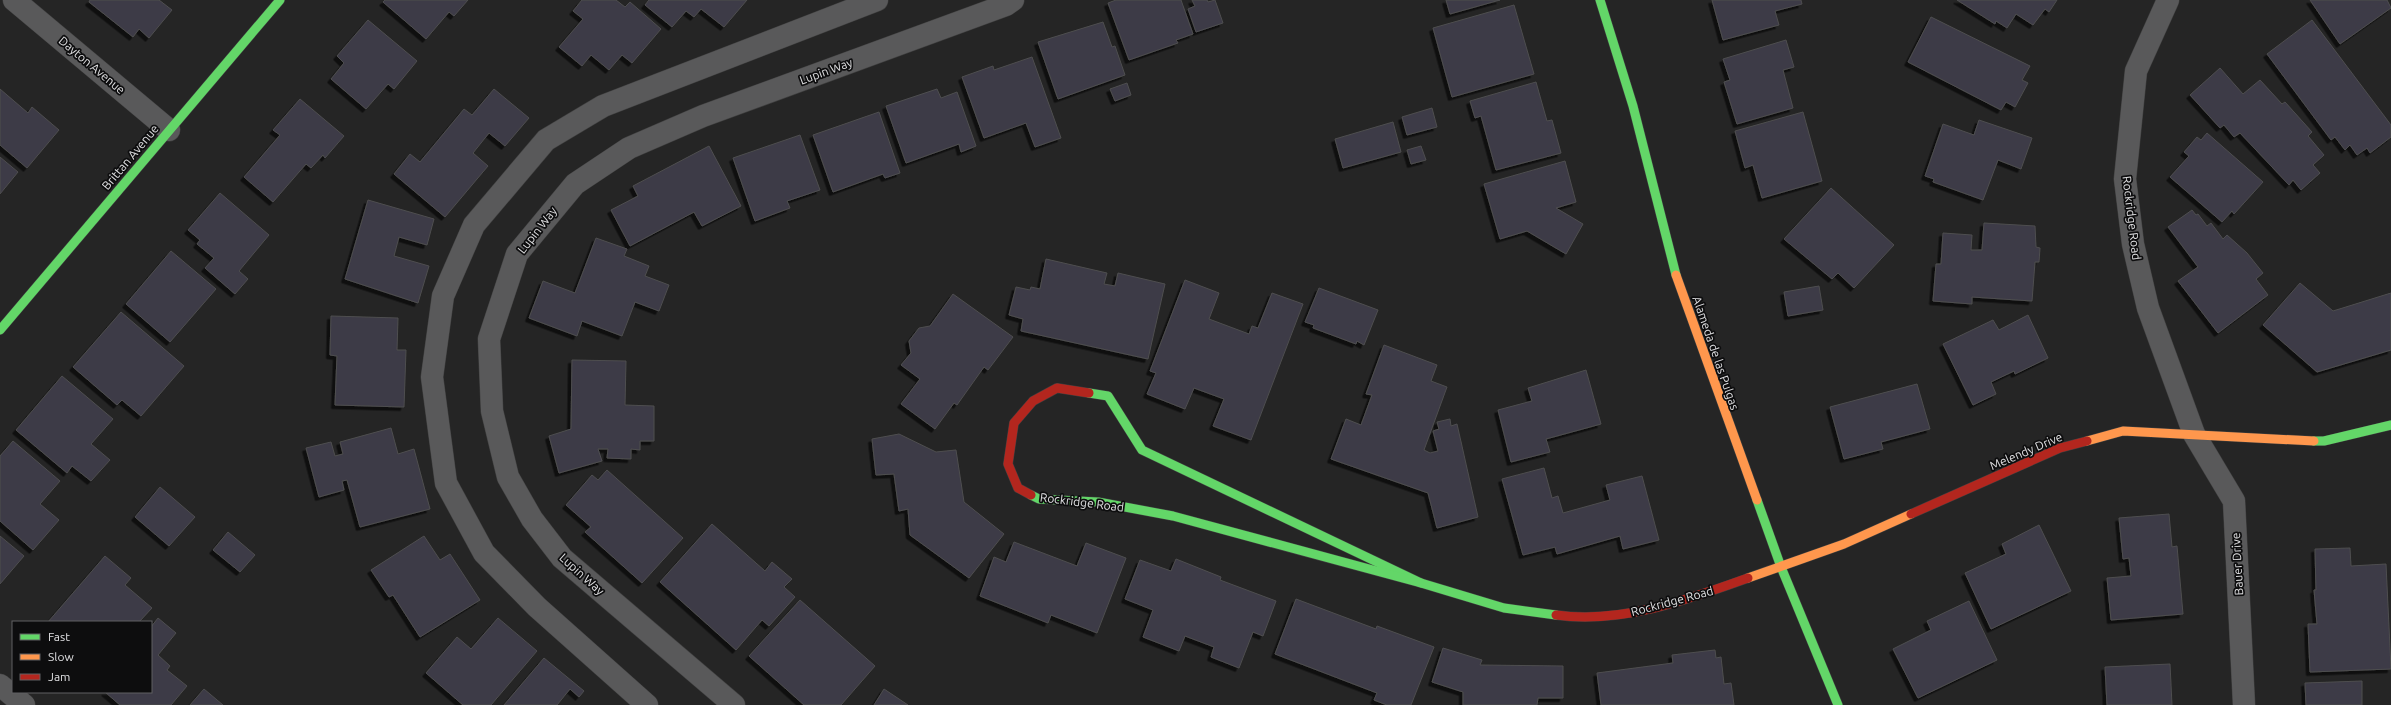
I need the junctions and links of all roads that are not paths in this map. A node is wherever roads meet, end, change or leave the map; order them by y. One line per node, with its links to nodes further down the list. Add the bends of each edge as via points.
1 (14, 0): 7 (street, Dayton Avenue)
2 (280, 0): 7 (street, Brittan Avenue)
3 (877, 0): 15 (street, via 604,106 546,140 474,225 443,296 432,377 446,484 484,553 536,608)
4 (1013, 0): 16 (street, Lupin Way, via 1006,5 703,116 629,148 575,184 517,254 489,339 492,411 508,477 532,519 562,558)
5 (1600, 0): 11 (street, Alameda de las Pulgas, via 1633,106 1673,266)
6 (2168, 0): 10 (street, Rockridge Road, via 2136,71 2125,179 2133,244 2148,308)
7 (169, 130): 8 (street, Brittan Avenue)
8 (0, 330)
9 (2391, 426): 10 (street, Melendy Drive, via 2324,441)
10 (2194, 434): 11 (street, Melendy Drive, via 2123,431 2060,448 1844,544); 18 (street, Bauer Drive, via 2234,501)
11 (1780, 567): 12 (street, Rockridge Road, via 1706,593 1631,614 1565,616 1504,608); 17 (street, Alameda de las Pulgas)
12 (1421, 583): 12 (street, Rockridge Road, via 1142,450 1108,396 1057,388 1033,401 1014,423 1008,464 1018,488 1039,499 1098,502 1173,516)
13 (0, 684): 14 (street)
14 (24, 705)
15 (648, 705)
16 (734, 705)
17 (1838, 705)
18 (2244, 705)

